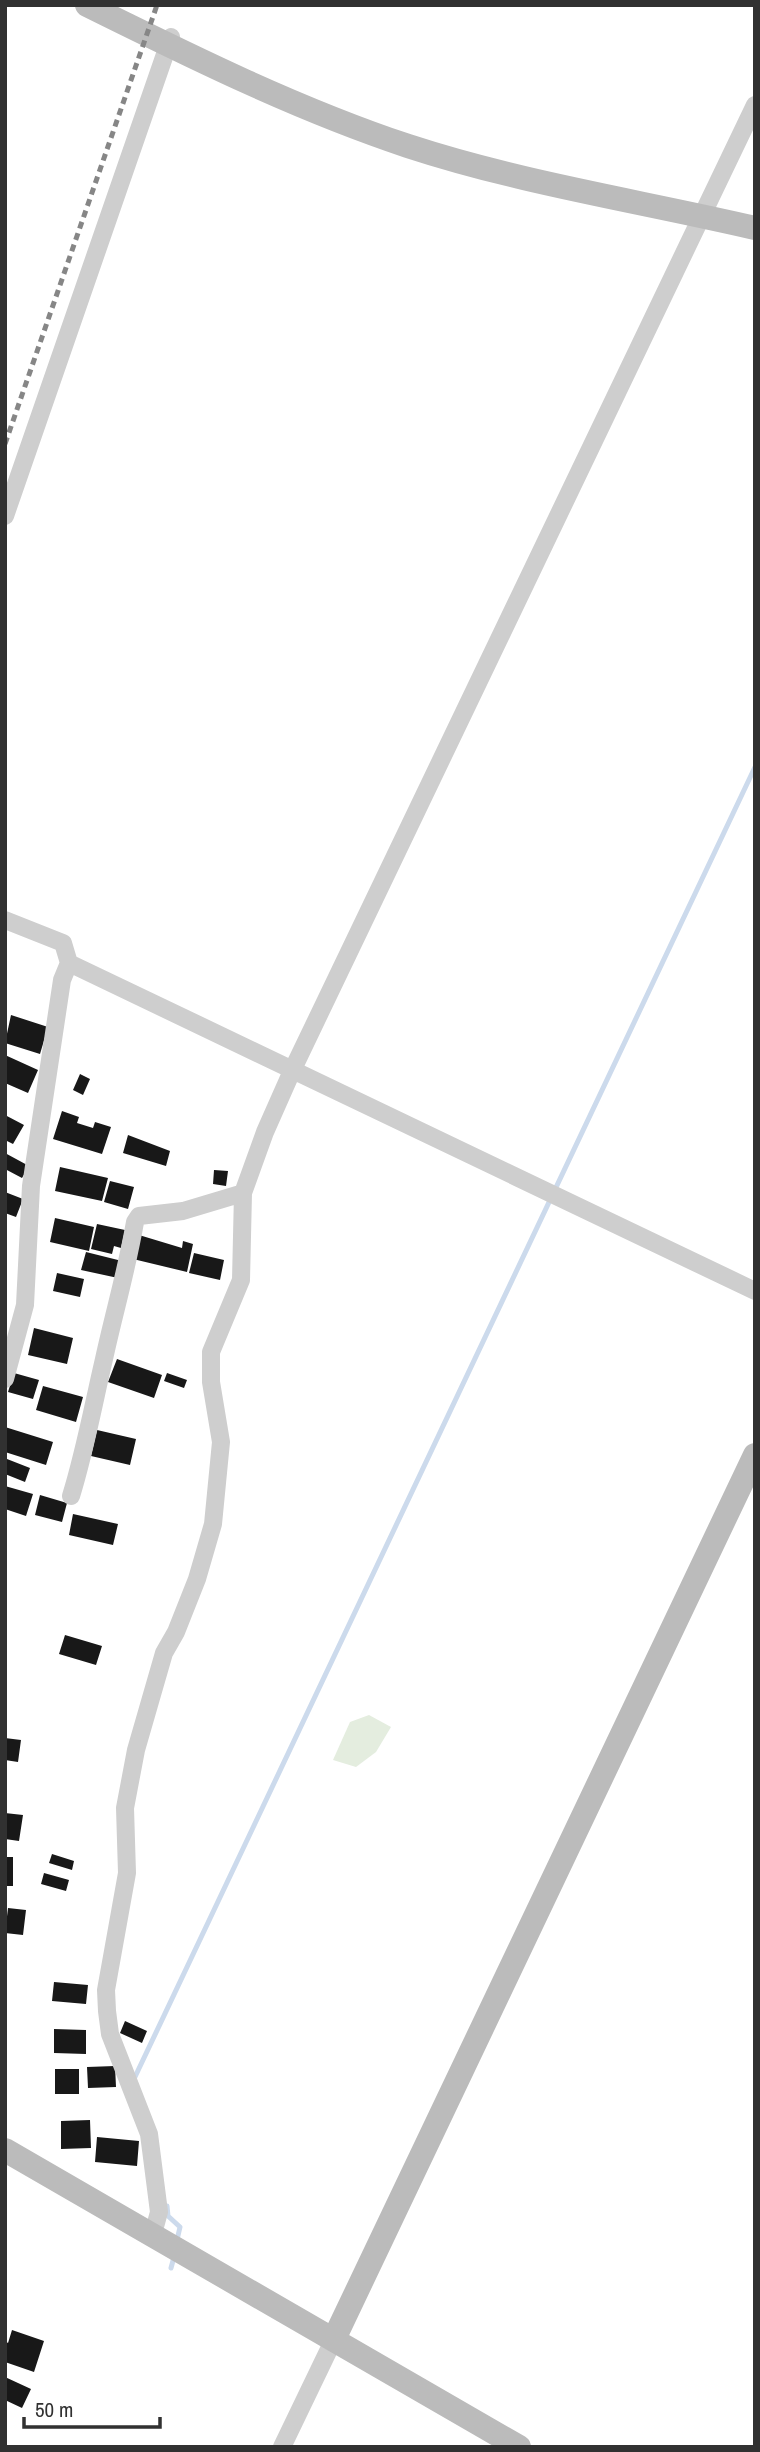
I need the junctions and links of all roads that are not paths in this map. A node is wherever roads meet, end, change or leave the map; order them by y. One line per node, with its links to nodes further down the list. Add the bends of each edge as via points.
1 (96, 10): 2 (street)
2 (177, 45): 4 (street, via 291,103 409,146 535,182); 6 (street)
3 (755, 105): 4 (street)
4 (702, 216): 5 (street); 9 (street)
5 (755, 228)
6 (5, 516)
7 (5, 920): 8 (street, via 62,943)
8 (69, 963): 9 (street); 12 (street, via 62,980 31,1186 25,1306)
9 (292, 1071): 10 (street); 11 (street)
10 (243, 1193): 14 (street, via 183,1211 139,1216 135,1222 86,1450); 16 (street, via 240,1280 211,1352 221,1442 213,1524 197,1579 164,1653 130,1773 125,1808 127,1873 106,1990 110,2034 149,2134 159,2212)
11 (755, 1291)
12 (5, 1379)
13 (755, 1455): 17 (street)
14 (71, 1496)
15 (5, 2150): 16 (street)
16 (153, 2234): 17 (street)
17 (334, 2339): 18 (street); 19 (street)
18 (282, 2447)
19 (519, 2447)

